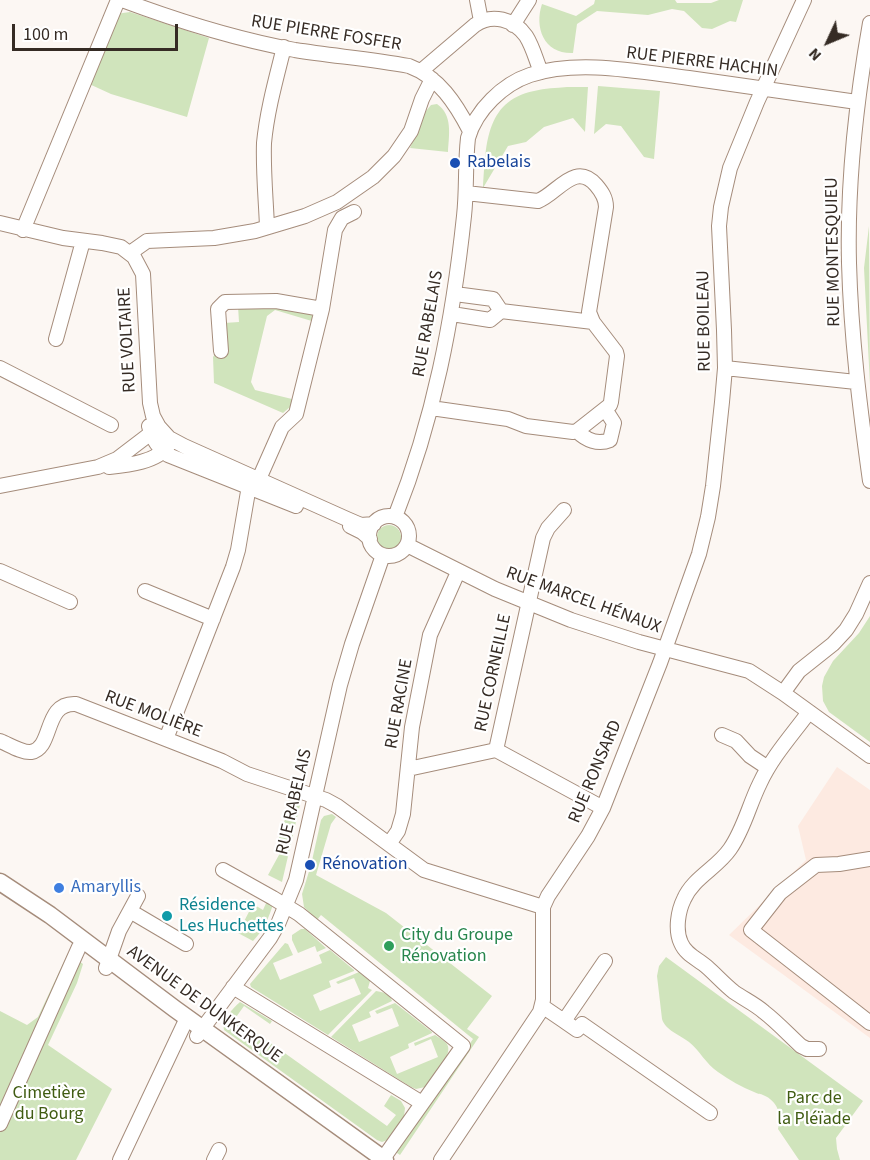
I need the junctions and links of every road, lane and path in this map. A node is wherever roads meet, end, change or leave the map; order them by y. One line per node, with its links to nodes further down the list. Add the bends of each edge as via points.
1 (120, 0): 8 (street, RUE PIERRE FOSFER, via 202,28); 18 (street)
2 (477, 0): 5 (street)
3 (529, 0): 7 (street)
4 (804, 0): 11 (street, RUE BOILEAU)
5 (481, 21): 7 (street, via 499,19); 10 (street)
6 (870, 23): 12 (street, RUE MONTESQUIEU)
7 (513, 25): 9 (street, via 527,38)
8 (284, 47): 10 (street, RUE PIERRE FOSFER, via 409,66); 17 (street, via 265,136)
9 (541, 72): 11 (street, RUE PIERRE HACHIN, via 574,68 620,70); 13 (street, RUE PIERRE HACHIN, via 502,91)
10 (426, 75): 13 (street, via 450,98); 17 (street, via 415,122 380,171 338,202)
11 (764, 88): 12 (street, RUE PIERRE HACHIN); 29 (street, RUE BOILEAU, via 730,168 720,207)
12 (857, 102): 30 (street, RUE MONTESQUIEU, via 849,239)
13 (470, 131): 14 (street, RUE RABELAIS)
14 (466, 193): 21 (street, RUE RABELAIS); 25 (street, via 538,201 574,176 594,183 606,202 589,308)
15 (354, 212): 22 (street, via 342,218 336,230)
16 (0, 224): 18 (street)
17 (267, 227): 20 (street, via 214,238 147,241)
18 (23, 230): 19 (street)
19 (82, 241): 20 (street, via 115,245); 26 (street)
20 (130, 253): 35 (street, RUE VOLTAIRE, via 142,274 148,426)
21 (455, 294): 23 (street, via 493,299); 24 (street, RUE RABELAIS)
22 (322, 309): 27 (street, via 276,301 225,302 218,309); 39 (street, via 296,414 282,427)
23 (501, 311): 24 (street, via 490,320); 25 (street)
24 (452, 314): 31 (street, RUE RABELAIS)
25 (593, 322): 32 (street, via 617,356 611,402)
26 (56, 339)
27 (221, 351)
28 (0, 368): 33 (street)
29 (724, 368): 30 (street); 55 (street, RUE BOILEAU, via 708,517)
30 (856, 382): 40 (street, RUE MONTESQUIEU)
31 (431, 408): 34 (street, via 508,419 526,426); 43 (street, RUE RABELAIS)
32 (605, 409): 34 (street); 34 (street, via 614,423 610,440 589,440)
33 (111, 425)
34 (577, 430)
35 (155, 431): 36 (street); 37 (street); 38 (street, via 117,459)
36 (172, 440): 37 (street); 39 (street)
37 (164, 452): 38 (street, via 151,459); 39 (street, via 172,458)
38 (98, 467): 41 (street)
39 (253, 481): 44 (street, via 357,524); 45 (street); 54 (street, via 236,560)
40 (870, 481)
41 (0, 486)
42 (564, 510): 53 (street, RUE CORNEILLE, via 543,538)
43 (395, 518): 44 (street, via 384,517); 46 (street, via 408,529)
44 (374, 524): 45 (street)
45 (370, 539): 47 (street, via 373,547)
46 (407, 546): 47 (street, via 397,554); 49 (street, RUE MARCEL HÉNAUX)
47 (384, 555): 65 (street, RUE RABELAIS, via 345,666)
48 (0, 571): 52 (street)
49 (458, 572): 53 (street, RUE MARCEL HÉNAUX); 64 (street, RUE RACINE, via 430,635)
50 (870, 583): 56 (street, via 846,630 799,671)
51 (145, 591): 54 (street)
52 (70, 602)
53 (528, 603): 55 (street, RUE MARCEL HÉNAUX); 61 (street, RUE CORNEILLE)
54 (213, 619): 59 (street)
55 (665, 649): 56 (street, RUE MARCEL HÉNAUX, via 748,671); 66 (street, RUE RONSARD)
56 (783, 693): 57 (street, RUE MARCEL HÉNAUX)
57 (809, 712): 62 (street, RUE MARCEL HÉNAUX); 63 (street)
58 (722, 735): 63 (street, via 736,741)
59 (166, 739): 60 (street, RUE MOLIÈRE, via 72,704 58,710 36,750 28,752); 65 (street, RUE MOLIÈRE, via 247,774)
60 (0, 741)
61 (496, 750): 64 (street); 66 (street)
62 (870, 756)
63 (768, 768): 85 (street, via 735,841 722,860 687,893 678,934 684,950 721,981 766,1013 801,1046)
64 (408, 769): 67 (street, RUE RACINE, via 403,814)
65 (315, 796): 67 (street, RUE MOLIÈRE, via 332,803); 72 (street, RUE RABELAIS)
66 (603, 808): 73 (street, RUE RONSARD)
67 (390, 844): 73 (street, RUE MOLIÈRE, via 424,870)
68 (870, 859): 83 (street, via 816,865 780,893 751,930)
69 (223, 870): 72 (street)
70 (0, 883): 76 (main road, AVENUE DE DUNKERQUE); 78 (main road, AVENUE DE DUNKERQUE, via 50,915)
71 (138, 896): 74 (street)
72 (286, 905): 79 (street, RUE RABELAIS, via 270,938); 86 (street, via 463,1046)
73 (543, 907): 80 (street, RUE RONSARD)
74 (130, 911): 75 (street); 78 (street)
75 (186, 944)
76 (79, 947): 78 (main road, AVENUE DE DUNKERQUE); 88 (street)
77 (605, 961): 81 (street)
78 (107, 964): 82 (main road, AVENUE DE DUNKERQUE)
79 (233, 987): 84 (street, RUE RABELAIS); 86 (street)
80 (542, 1006): 81 (street); 91 (street, RUE RONSARD)
81 (564, 1021): 87 (street, via 578,1030 582,1024)
82 (185, 1022): 84 (main road, AVENUE DE DUNKERQUE); 89 (street)
83 (870, 1023)
84 (200, 1033): 90 (main road, AVENUE DE DUNKERQUE)
85 (819, 1049)
86 (422, 1103): 90 (street)
87 (710, 1113)
88 (0, 1124)
89 (120, 1160)
90 (379, 1160)
91 (441, 1160)

